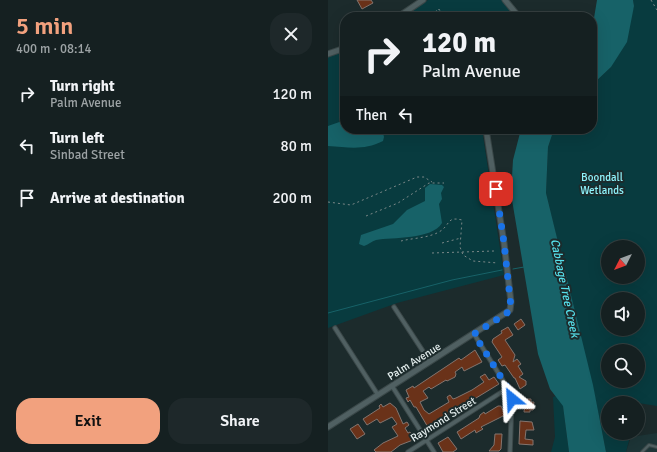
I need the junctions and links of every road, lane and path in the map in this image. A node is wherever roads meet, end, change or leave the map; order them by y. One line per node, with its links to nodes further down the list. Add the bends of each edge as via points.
1 (423, 0): 5 (street)
2 (505, 0): 6 (street)
3 (651, 0): 4 (path)
4 (657, 10)
5 (405, 12)
6 (515, 12)
7 (340, 50): 8 (street)
8 (328, 54)
9 (487, 134): 23 (street, Palm Avenue, via 511,302 510,310)
10 (432, 182): 11 (path); 12 (path, via 424,177 417,177 351,205); 13 (path, via 398,203)
11 (444, 183)
12 (328, 202)
13 (366, 216)
14 (461, 238): 15 (path, via 462,220 453,218 435,234); 16 (path); 19 (path)
15 (401, 241)
16 (442, 243)
17 (494, 251): 19 (path)
18 (432, 253): 19 (path)
19 (462, 253): 20 (path, via 465,258 473,261)
20 (498, 263)
21 (394, 307): 24 (street)
22 (335, 328): 27 (street)
23 (474, 334): 24 (street, Palm Avenue); 26 (street)
24 (430, 362): 25 (street, Palm Avenue)
25 (392, 386): 27 (street, Palm Avenue); 29 (street)
26 (508, 388): 29 (street, Raymond Street); 33 (street, via 512,399)
27 (378, 395): 28 (street, Palm Avenue)
28 (328, 427)
29 (426, 440): 31 (street, Raymond Street); 32 (street)
30 (657, 447): 34 (lane, via 649,445)
31 (408, 452)
32 (434, 452)
33 (510, 452)
34 (642, 452)

